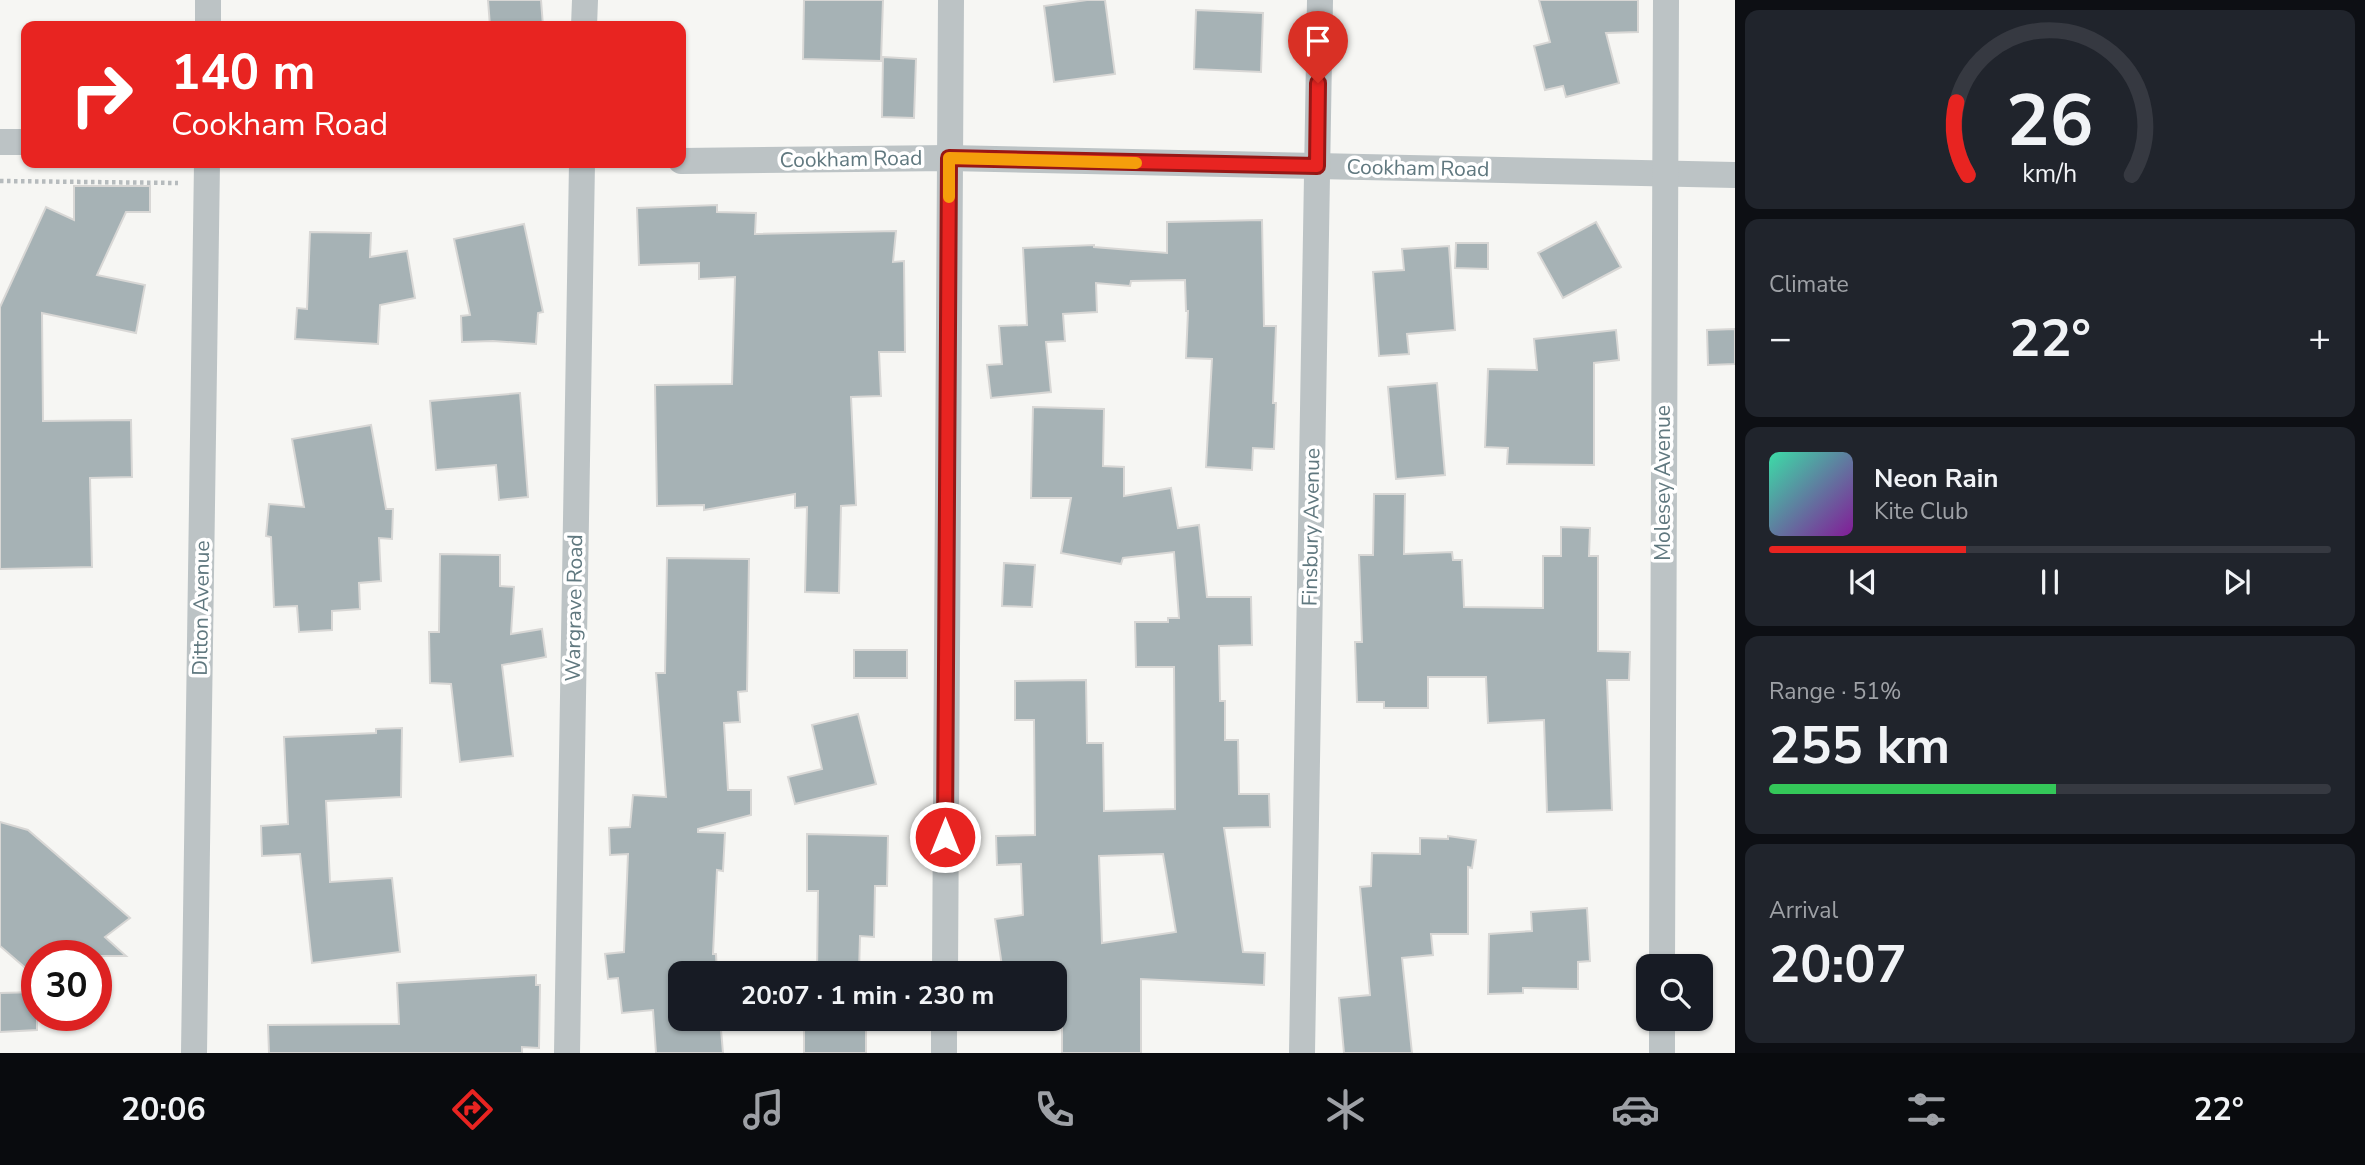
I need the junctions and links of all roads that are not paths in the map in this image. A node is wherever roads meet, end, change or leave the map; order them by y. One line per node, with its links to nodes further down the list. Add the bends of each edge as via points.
1 (208, 0): 6 (street)
2 (585, 0): 7 (street)
3 (951, 0): 10 (street)
4 (1320, 0): 12 (street, Finsbury Avenue)
5 (1666, 0): 15 (street, Molesey Avenue)
6 (208, 21)
7 (584, 21)
8 (0, 142): 9 (street)
9 (21, 142)
10 (949, 158): 11 (street, Cookham Road); 12 (street, Cookham Road); 18 (street)
11 (686, 161)
12 (1317, 166): 15 (street, Cookham Road); 24 (street, Finsbury Avenue)
13 (582, 168): 22 (street, Wargrave Road)
14 (207, 173): 21 (street, Ditton Avenue)
15 (1664, 175): 16 (street, Cookham Road); 17 (street, Molesey Avenue)
16 (1735, 176)
17 (1662, 954)
18 (945, 961)
19 (944, 1031): 23 (street)
20 (1662, 1031): 25 (street)
21 (194, 1053)
22 (567, 1053)
23 (944, 1053)
24 (1302, 1053)
25 (1662, 1053)

